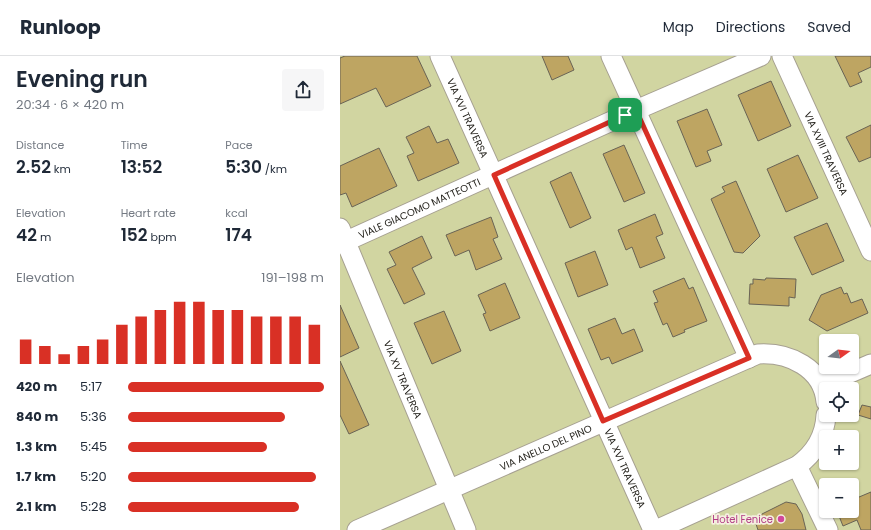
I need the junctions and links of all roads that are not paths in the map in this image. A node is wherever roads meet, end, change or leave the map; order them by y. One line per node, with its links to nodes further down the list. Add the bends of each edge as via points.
1 (440, 56): 6 (street, VIA XVI TRAVERSA)
2 (611, 56): 5 (street)
3 (761, 56): 5 (street, VIALE GIACOMO MATTEOTTI)
4 (782, 56): 8 (street, VIA XVIII TRAVERSA)
5 (636, 110): 6 (street, VIALE GIACOMO MATTEOTTI); 9 (street)
6 (494, 175): 7 (street, VIALE GIACOMO MATTEOTTI); 13 (street, VIA XVI TRAVERSA)
7 (342, 238): 16 (street, VIA XV TRAVERSA)
8 (871, 251)
9 (749, 358): 12 (street, VIA ANELLO DEL PINO, via 758,354 782,355 793,359 812,371); 13 (street, VIA ANELLO DEL PINO)
10 (871, 364): 11 (street)
11 (843, 382)
12 (819, 384)
13 (603, 421): 16 (street, VIA ANELLO DEL PINO); 19 (street, VIA XVI TRAVERSA)
14 (826, 422): 15 (street, via 819,443 806,460)
15 (797, 466): 19 (street); 20 (street)
16 (448, 489): 17 (street, VIA ANELLO DEL PINO); 18 (street, VIA XV TRAVERSA)
17 (357, 530)
18 (466, 530)
19 (654, 530)
20 (828, 530)

